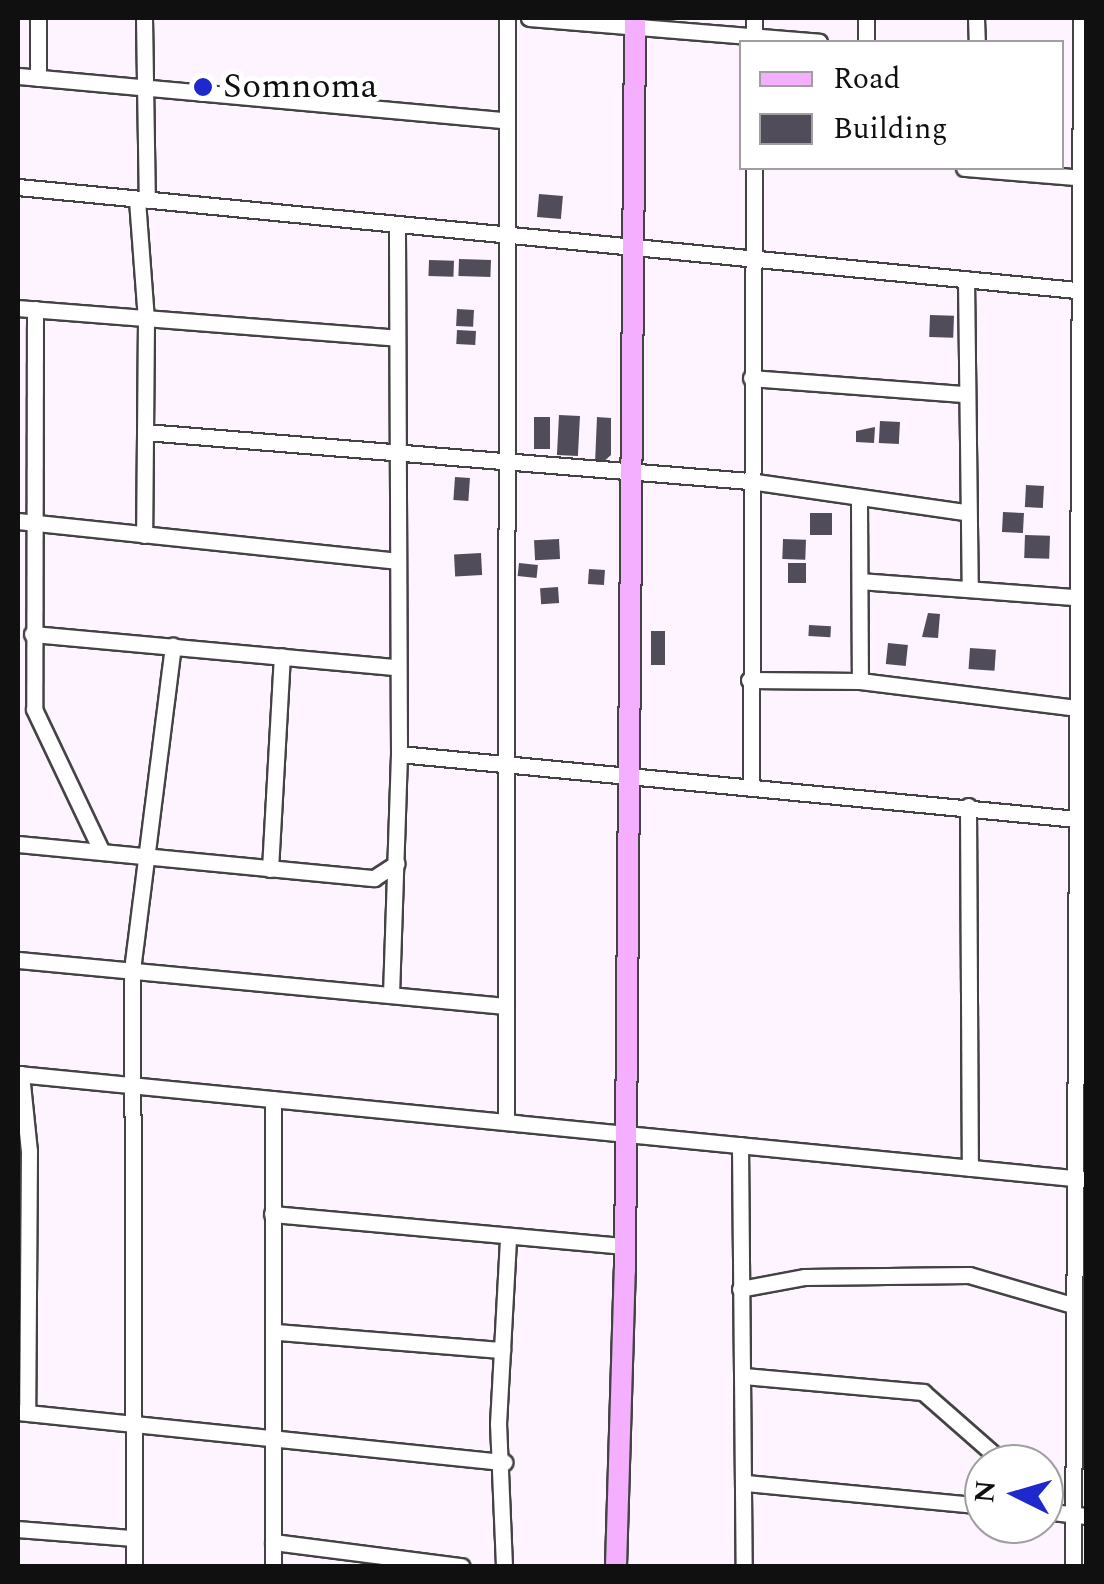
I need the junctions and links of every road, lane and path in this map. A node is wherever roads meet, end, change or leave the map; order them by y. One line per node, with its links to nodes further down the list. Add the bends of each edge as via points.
1 (38, 18): 11 (street)
2 (144, 18): 12 (street)
3 (508, 18): 13 (street)
4 (529, 18): 6 (street)
5 (1080, 18): 9 (street)
6 (634, 21): 7 (street); 21 (street)
7 (754, 31): 8 (street)
8 (807, 40)
9 (1083, 72): 16 (street)
10 (18, 76): 11 (street)
11 (38, 78): 12 (street)
12 (145, 89): 13 (street); 18 (street)
13 (505, 120): 20 (street)
14 (754, 170): 22 (street)
15 (988, 170): 16 (street)
16 (1083, 178): 24 (street)
17 (18, 187): 18 (street)
18 (142, 200): 19 (street); 27 (street)
19 (397, 226): 20 (street); 28 (street)
20 (510, 236): 21 (street); 33 (street)
21 (635, 248): 22 (street); 34 (street)
22 (753, 258): 23 (street); 29 (street)
23 (966, 279): 24 (street); 30 (street)
24 (1082, 290): 43 (street)
25 (18, 308): 26 (street)
26 (36, 309): 27 (street); 38 (street)
27 (146, 320): 28 (street); 31 (street)
28 (396, 338): 32 (street)
29 (751, 378): 30 (street); 35 (street)
30 (965, 394): 37 (street)
31 (145, 432): 32 (street); 39 (street)
32 (396, 456): 33 (street); 40 (street)
33 (508, 464): 34 (street); 52 (street)
34 (633, 474): 35 (street); 53 (street)
35 (750, 481): 36 (street); 48 (street)
36 (859, 503): 37 (street); 41 (street)
37 (964, 512): 42 (street)
38 (24, 522): 39 (street); 44 (street)
39 (144, 535): 40 (street)
40 (396, 560): 47 (street)
41 (860, 581): 42 (street); 49 (street)
42 (970, 589): 43 (street)
43 (1083, 597): 50 (street)
44 (32, 634): 45 (street); 59 (street, via 36,718)
45 (173, 646): 46 (street); 58 (street)
46 (282, 656): 47 (street); 61 (street)
47 (396, 666): 51 (street)
48 (749, 680): 49 (street); 54 (street)
49 (860, 680): 50 (street)
50 (1082, 708): 56 (street)
51 (399, 754): 52 (street); 60 (street)
52 (506, 768): 53 (street); 65 (street)
53 (630, 777): 54 (street); 71 (street)
54 (751, 783): 55 (street)
55 (968, 806): 56 (street); 73 (street)
56 (1077, 818): 66 (street)
57 (18, 844): 59 (street)
58 (146, 851): 59 (street); 61 (street); 63 (street)
59 (102, 852)
60 (397, 863): 61 (street, via 374,878); 64 (street)
61 (270, 869)
62 (18, 960): 63 (street)
63 (132, 970): 64 (street); 68 (street)
64 (391, 995): 65 (street)
65 (506, 1006): 70 (street)
66 (1080, 1060): 74 (street)
67 (19, 1074): 68 (street); 75 (street)
68 (135, 1086): 69 (street); 85 (street)
69 (273, 1099): 70 (street); 76 (street)
70 (506, 1122): 71 (street)
71 (627, 1134): 72 (street); 78 (street)
72 (740, 1145): 73 (street); 79 (street)
73 (970, 1168): 74 (street)
74 (1082, 1179): 80 (street)
75 (23, 1184): 84 (street)
76 (272, 1214): 77 (street); 81 (street)
77 (508, 1239): 78 (street); 82 (street)
78 (626, 1246): 99 (street)
79 (740, 1289): 80 (street, via 804,1278 969,1275); 83 (street)
80 (1072, 1305): 91 (street)
81 (277, 1332): 82 (street); 86 (street)
82 (502, 1350): 88 (street)
83 (743, 1376): 87 (street, via 923,1392); 89 (street)
84 (22, 1412): 85 (street)
85 (132, 1423): 86 (street); 93 (street)
86 (276, 1437): 88 (street); 94 (street)
87 (982, 1444)
88 (504, 1462): 98 (street)
89 (746, 1484): 90 (street); 100 (street)
90 (964, 1504)
91 (1078, 1515): 101 (street)
92 (18, 1530): 93 (street)
93 (133, 1538): 95 (street)
94 (273, 1542): 96 (street); 97 (street)
95 (134, 1566)
96 (273, 1566)
97 (461, 1566)
98 (504, 1566)
99 (616, 1566)
100 (744, 1566)
101 (1073, 1566)

